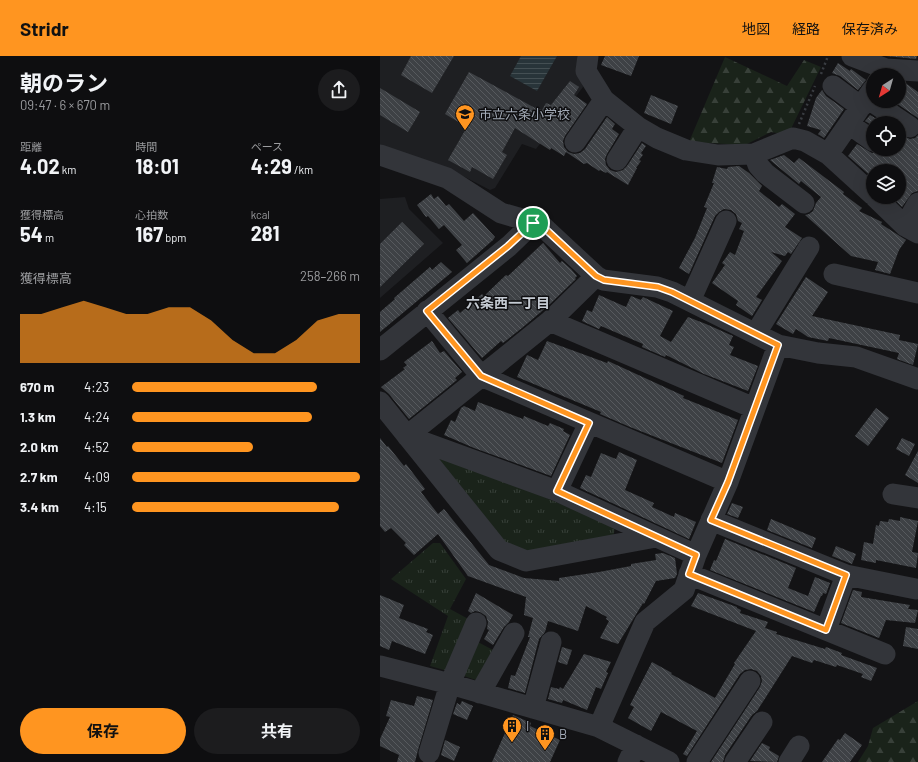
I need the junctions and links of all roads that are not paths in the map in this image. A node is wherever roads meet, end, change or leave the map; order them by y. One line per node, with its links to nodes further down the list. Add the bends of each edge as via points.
1 (588, 56): 9 (street, via 586,71)
2 (852, 56): 3 (street)
3 (876, 68)
4 (906, 71): 5 (street)
5 (918, 71)
6 (823, 82): 7 (street)
7 (866, 98)
8 (866, 99): 11 (street)
9 (604, 100): 12 (street); 15 (street)
10 (882, 108): 13 (street)
11 (849, 124): 14 (street); 17 (street)
12 (638, 127): 16 (street, via 686,150 718,155); 19 (street)
13 (910, 127)
14 (866, 136)
15 (575, 142)
16 (754, 154): 17 (street, via 793,138 806,141); 21 (street, via 758,165 765,173)
17 (828, 154): 20 (street)
18 (380, 155): 25 (street, via 447,178 501,213)
19 (617, 160)
20 (866, 189)
21 (804, 203)
22 (918, 203): 26 (street)
23 (883, 204): 26 (street)
24 (726, 221): 31 (street)
25 (533, 223): 29 (street, via 540,224); 32 (street)
26 (912, 229)
27 (809, 247): 34 (street)
28 (834, 274): 30 (street)
29 (596, 276): 31 (street, via 604,280 658,287); 33 (street)
30 (918, 293)
31 (690, 301): 34 (street)
32 (427, 311): 36 (street); 37 (street)
33 (550, 321): 37 (street); 40 (street)
34 (756, 333): 35 (street)
35 (778, 345): 38 (street, via 818,353 856,356); 40 (street)
36 (380, 350)
37 (481, 376): 41 (street); 42 (street)
38 (918, 379)
39 (380, 402): 42 (street)
40 (754, 408): 43 (street)
41 (589, 423): 43 (street); 44 (street)
42 (407, 436): 44 (street); 48 (street, via 499,550 512,556 526,561)
43 (728, 482): 47 (street)
44 (557, 491): 48 (street)
45 (893, 494): 46 (street)
46 (918, 498)
47 (711, 520): 49 (street); 51 (street)
48 (656, 537): 49 (street)
49 (696, 555): 50 (street)
50 (689, 574): 54 (street); 64 (street, via 684,590 646,622)
51 (846, 575): 52 (street); 54 (street)
52 (916, 589)
53 (476, 623): 60 (street)
54 (826, 630): 57 (street)
55 (514, 633): 61 (street)
56 (551, 642): 62 (street)
57 (885, 654)
58 (380, 666): 60 (street)
59 (750, 681): 68 (street)
60 (450, 684): 61 (street); 65 (street)
61 (480, 693): 62 (street)
62 (533, 708): 64 (street)
63 (762, 722): 69 (street)
64 (600, 727): 66 (street)
65 (428, 753)
66 (632, 754): 67 (street)
67 (669, 762)
68 (697, 762)
69 (735, 762)

